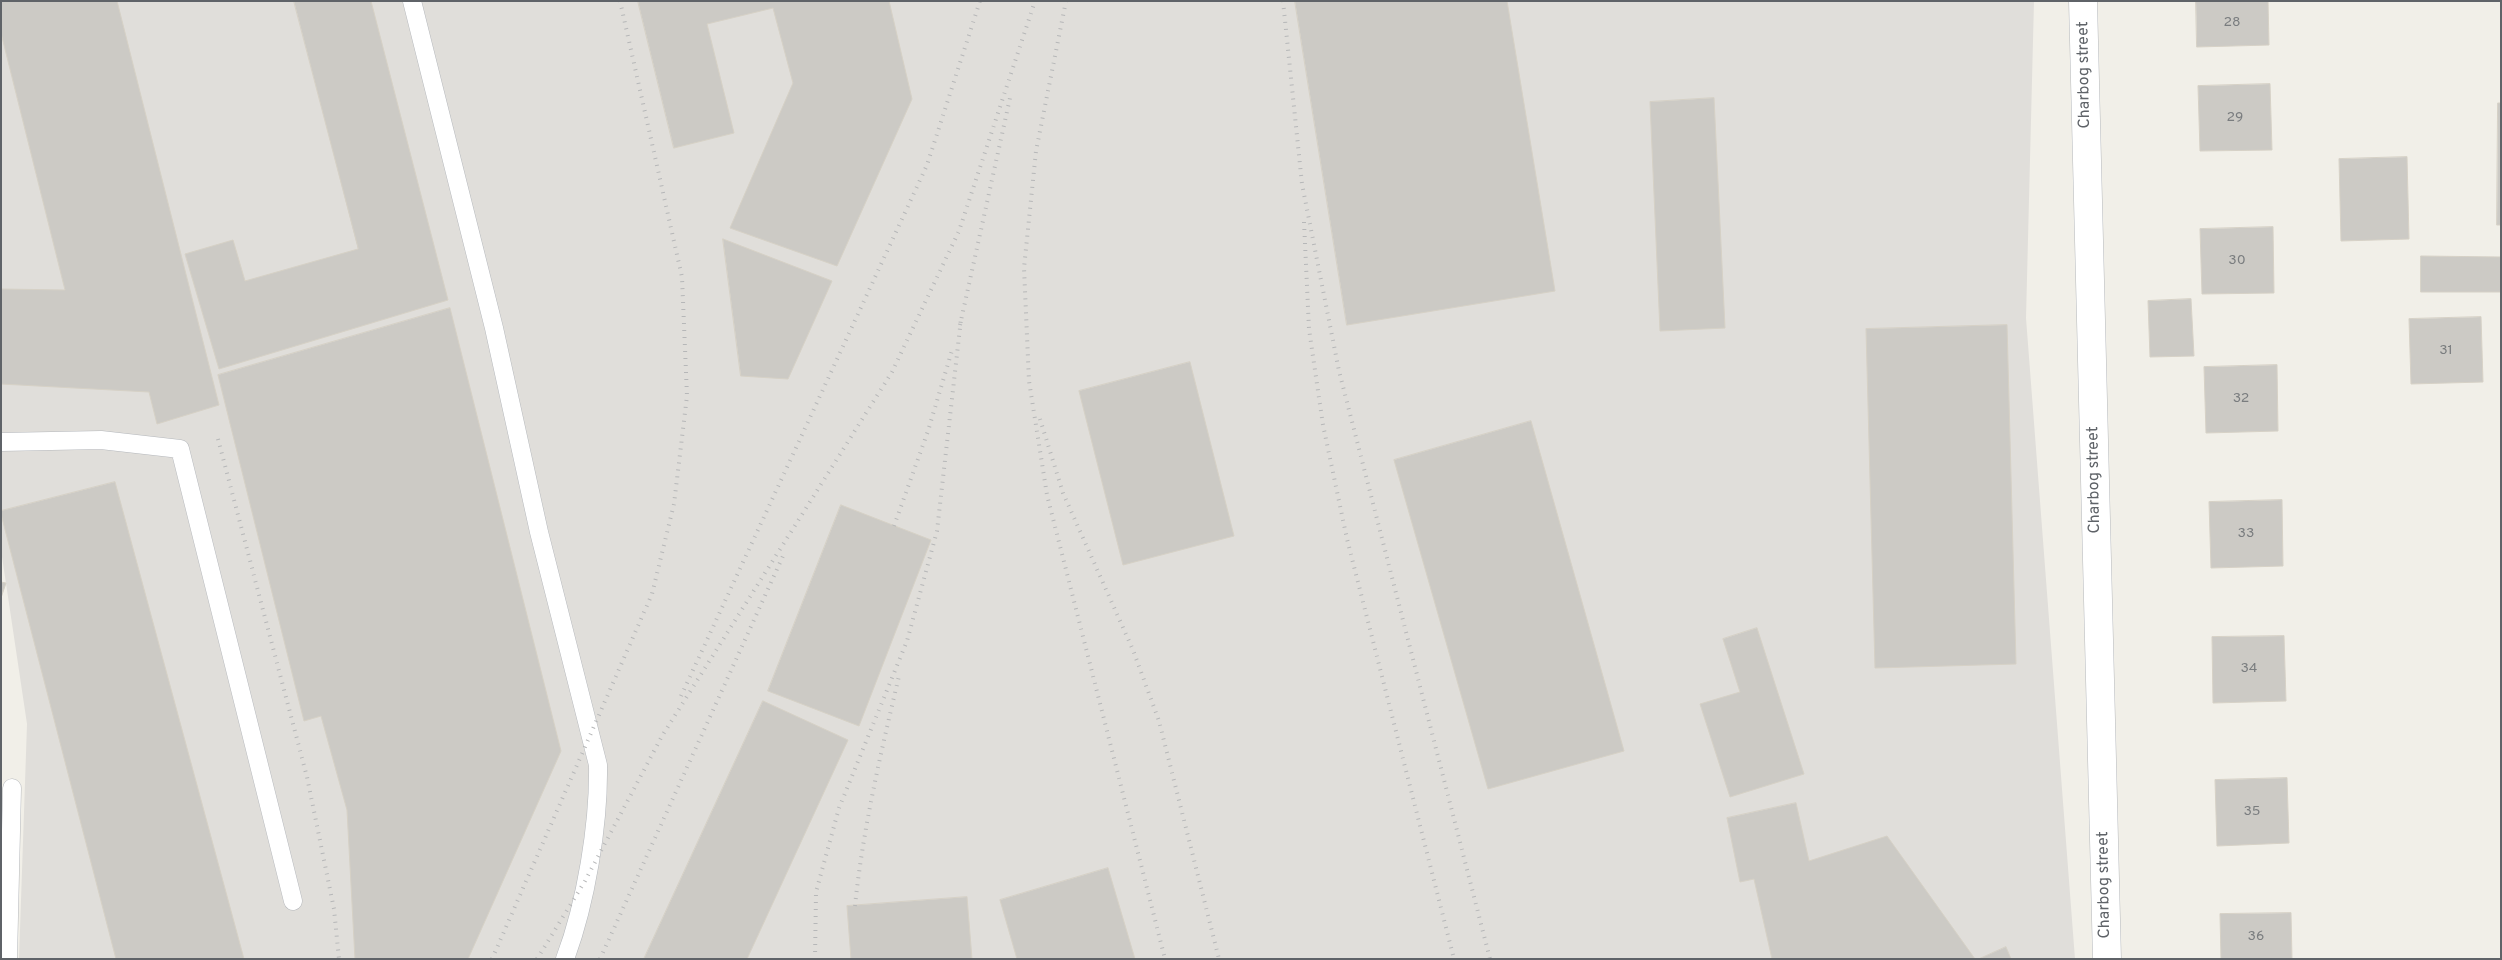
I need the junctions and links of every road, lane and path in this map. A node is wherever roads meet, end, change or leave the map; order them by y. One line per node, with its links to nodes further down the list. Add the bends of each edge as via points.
1 (412, 1): 7 (lane, via 598,765 599,799 574,934)
2 (2083, 1): 8 (street, Charbog street)
3 (1, 442): 5 (lane, via 101,440 180,449)
4 (12, 788): 6 (lane)
5 (293, 901)
6 (8, 959)
7 (565, 959)
8 (2107, 959)

